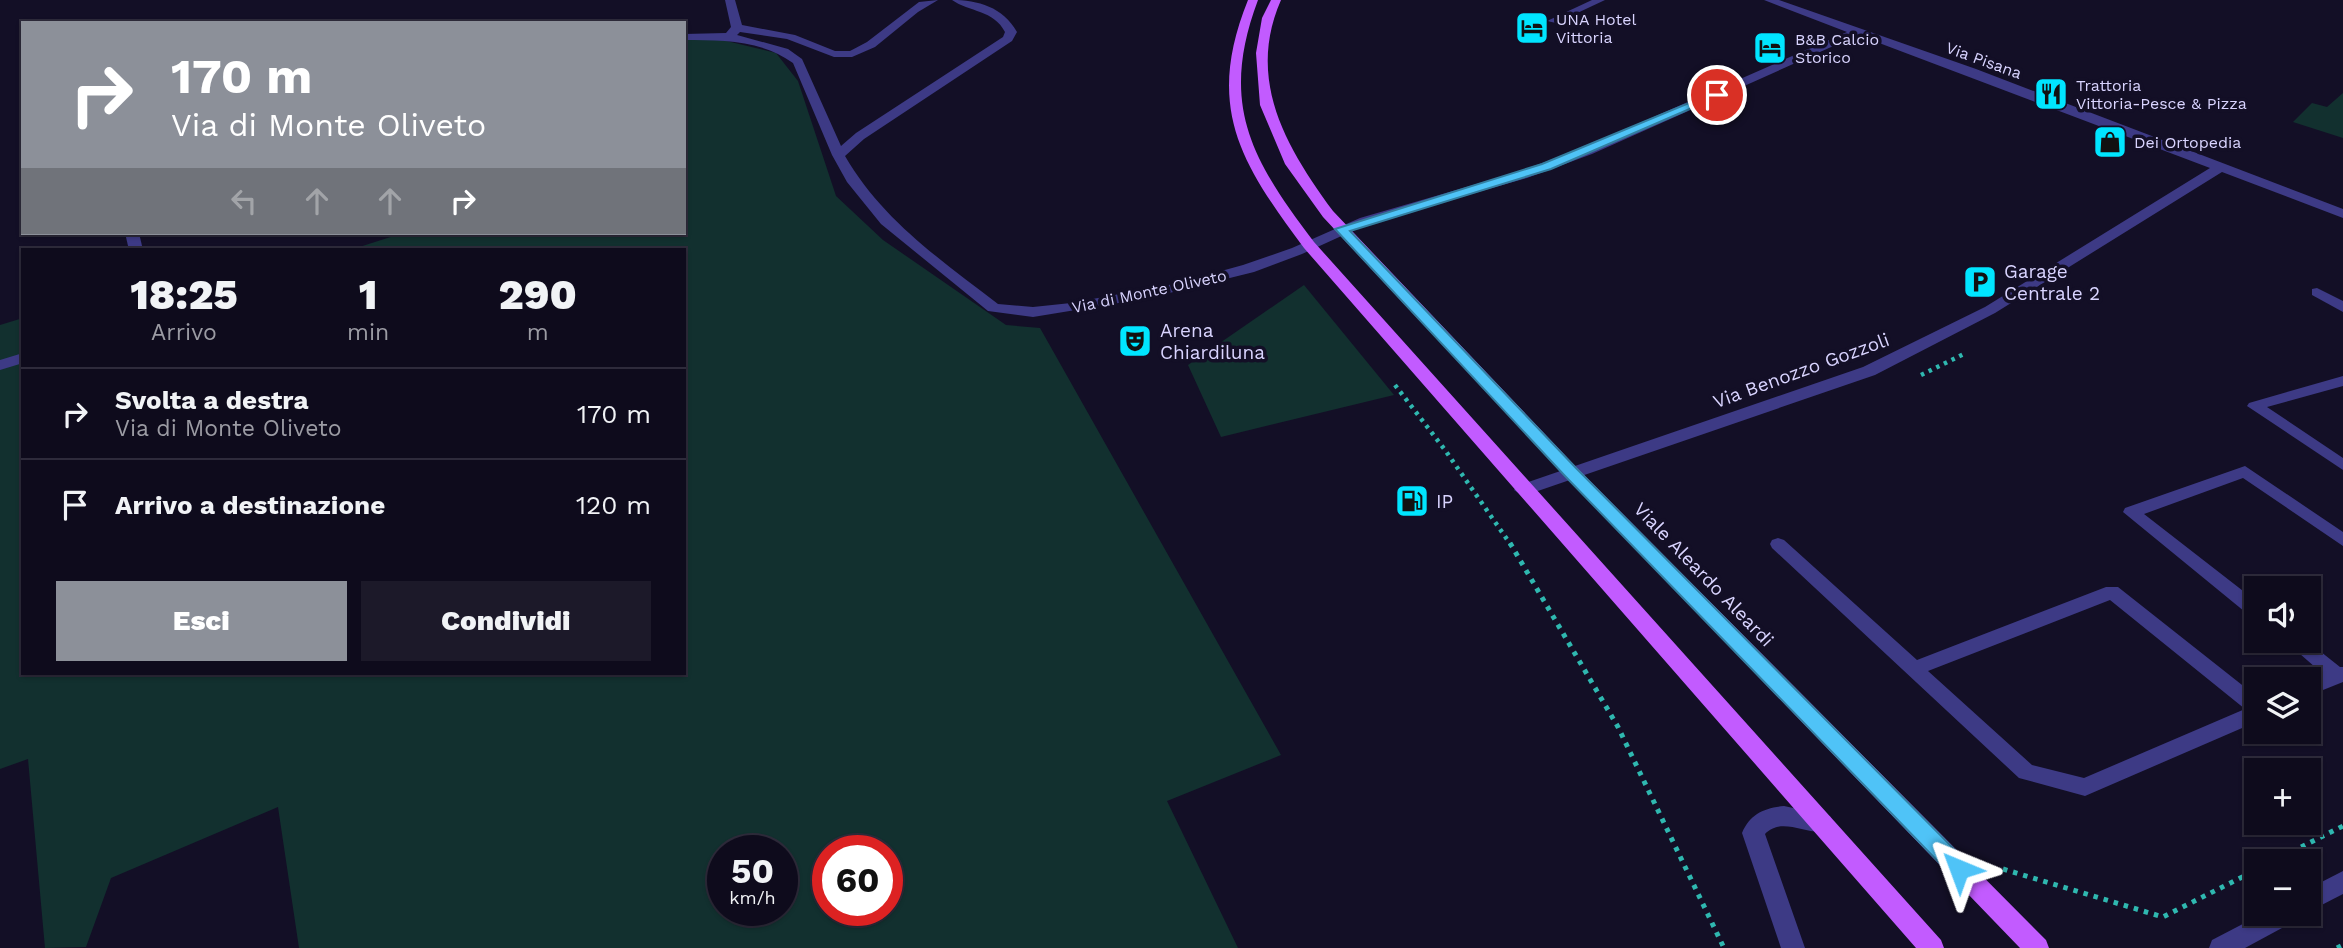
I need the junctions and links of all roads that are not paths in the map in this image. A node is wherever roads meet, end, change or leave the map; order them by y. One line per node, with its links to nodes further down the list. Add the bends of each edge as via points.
1 (730, 0): 10 (street)
2 (933, 0): 10 (street, Via di Monte Oliveto, via 850,55 830,55 795,38)
3 (957, 0): 12 (street, via 1007,23 1008,39)
4 (1253, 0): 16 (main road, via 1235,54 1233,101 1255,166)
5 (1276, 0): 15 (main road, Viale Aleardo Aleardi, via 1262,53 1266,104 1292,164)
6 (1600, 0): 8 (lane)
7 (1769, 0): 9 (street, Via Pisana)
8 (1552, 21)
9 (1858, 31): 13 (street, Via Pisana); 15 (street, Via di Monte Oliveto, via 1642,129 1546,167)
10 (733, 32): 11 (street, Via di Monte Oliveto); 12 (street, Via di Monte Oliveto, via 798,61)
11 (686, 37)
12 (838, 155): 16 (street, Via di Monte Oliveto, via 850,180 877,214 993,308 1014,313 1048,312 1204,282)
13 (2221, 167): 14 (street, Via Pisana); 23 (street, Via Benozzo Gozzoli, via 1923,347 1869,371)
14 (2343, 214)
15 (1341, 229): 16 (street, Via di Monte Oliveto); 23 (main road, Viale Aleardo Aleardi)
16 (1310, 245): 24 (main road)
17 (2317, 292): 18 (street)
18 (2343, 307)
19 (21, 359): 20 (street)
20 (0, 365)
21 (2343, 381): 22 (lane, via 2254,406)
22 (2343, 465)
23 (1571, 472): 24 (street, Via Benozzo Gozzoli); 40 (main road, Viale Aleardo Aleardi)
24 (1523, 490): 34 (main road)
25 (2343, 540): 27 (lane, via 2245,471 2131,512)
26 (1778, 544): 29 (lane)
27 (2244, 601)
28 (2311, 653): 30 (lane)
29 (1914, 669): 32 (lane, via 2112,592); 33 (lane, via 2026,772 2085,788)
30 (2341, 675): 31 (lane)
31 (2321, 683)
32 (2244, 696)
33 (2244, 717)
34 (1822, 823): 38 (main road); 39 (street, via 1773,817 1759,823 1754,833)
35 (2343, 882): 36 (street)
36 (2321, 894)
37 (2262, 926): 41 (street)
38 (1931, 946)
39 (1793, 948)
40 (2037, 948)
41 (2221, 948)

